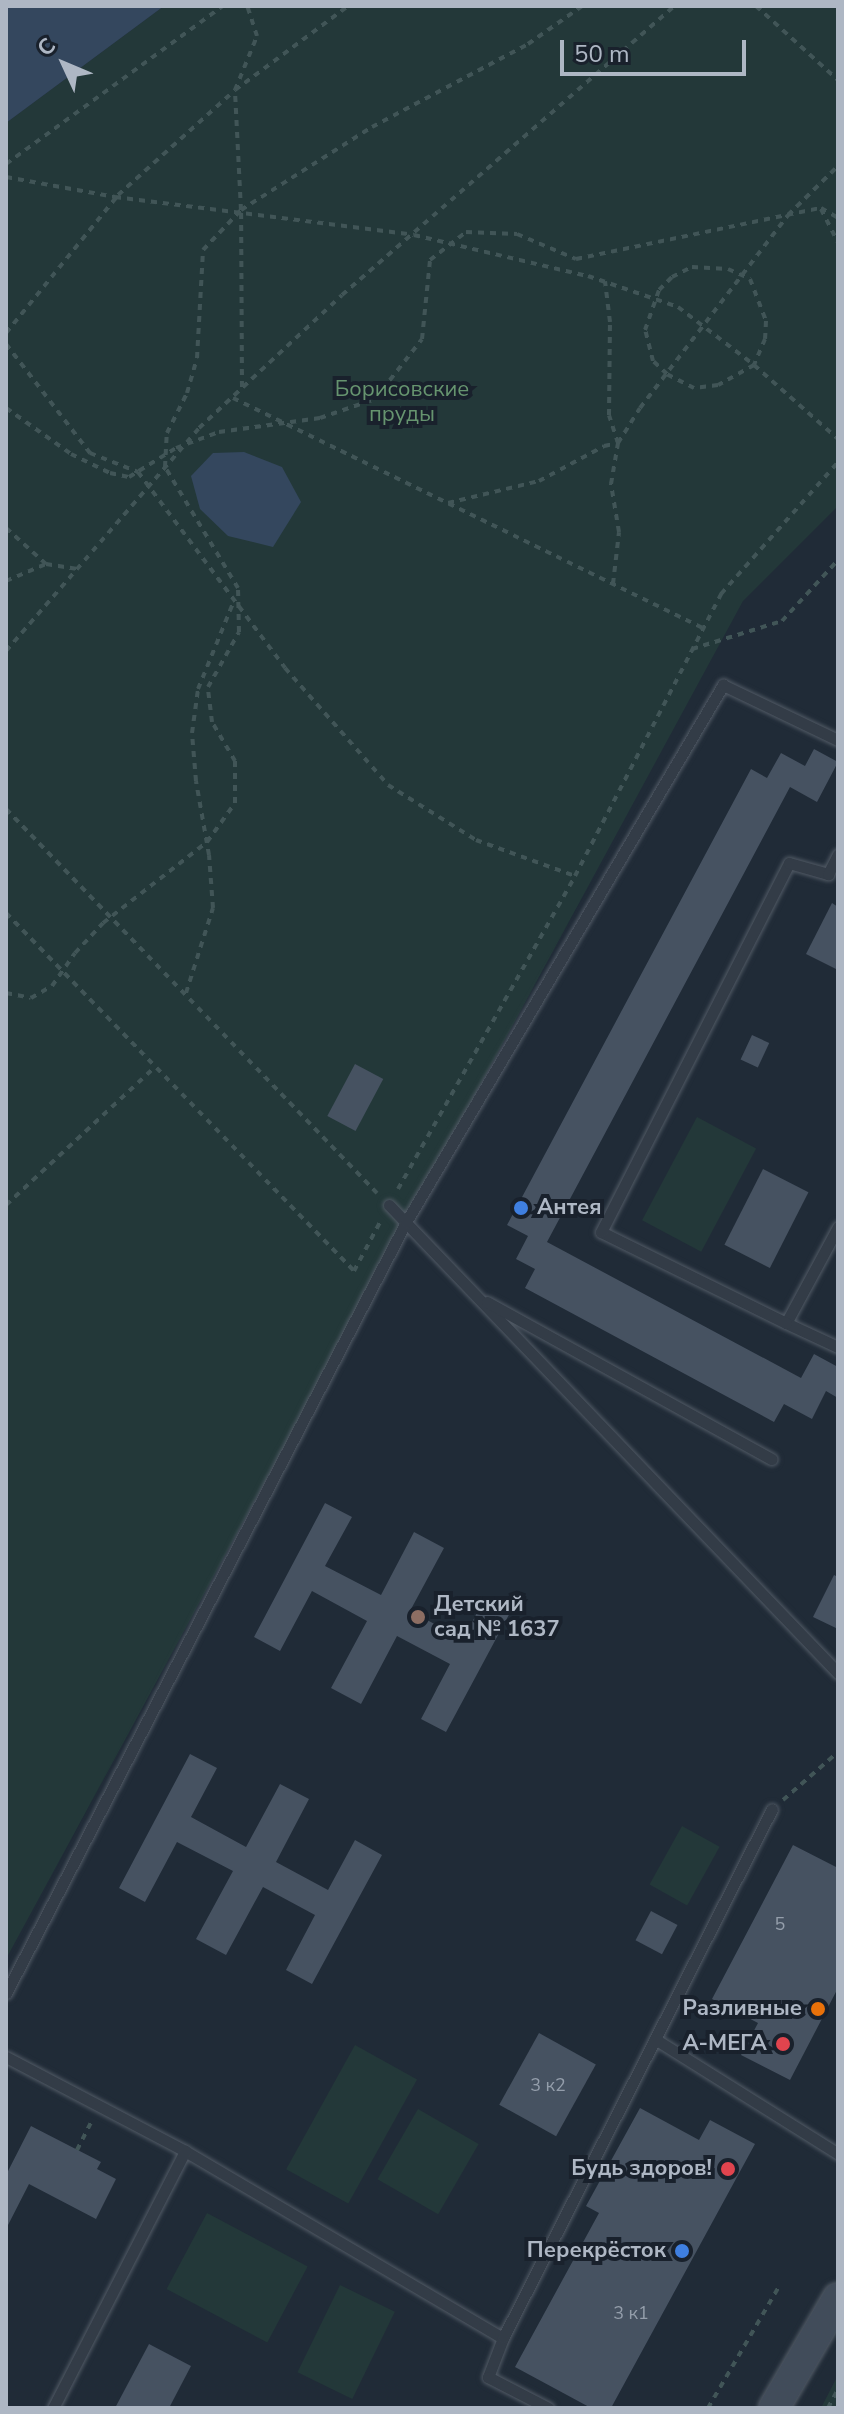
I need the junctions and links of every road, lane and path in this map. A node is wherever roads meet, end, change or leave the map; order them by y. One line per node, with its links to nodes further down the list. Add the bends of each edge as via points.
1 (223, 6): 9 (path)
2 (247, 6): 8 (path, via 257,36)
3 (348, 6): 8 (path)
4 (582, 6): 14 (path, via 528,44 372,127)
5 (674, 6): 17 (path)
6 (756, 6): 7 (path)
7 (838, 80)
8 (235, 90): 12 (path); 14 (path)
9 (6, 164)
10 (838, 166): 15 (path)
11 (6, 177): 12 (path)
12 (115, 197): 14 (path); 24 (path)
13 (821, 208): 15 (path); 16 (path); 18 (path)
14 (241, 210): 17 (path); 28 (path); 35 (path, via 203,250 197,358 167,433)
15 (788, 215): 19 (path, via 576,259 517,234 466,232); 20 (path)
16 (838, 218)
17 (414, 235): 19 (path); 28 (path)
18 (838, 242)
19 (451, 244): 21 (path); 31 (path, via 430,260 422,339 375,399 320,418)
20 (742, 275): 22 (path, via 692,267 672,277); 23 (path); 26 (path, via 750,279 766,321)
21 (605, 281): 22 (path); 33 (path, via 609,415)
22 (657, 299): 23 (path); 27 (path, via 645,330 653,361)
23 (703, 326): 26 (path); 27 (path)
24 (6, 333)
25 (6, 344): 38 (path, via 90,453)
26 (754, 365): 27 (path, via 718,385 694,388); 32 (path)
27 (667, 374): 33 (path)
28 (242, 387): 29 (path)
29 (233, 398): 31 (path); 34 (path)
30 (6, 408): 38 (path, via 84,460 119,475)
31 (283, 423): 34 (path, via 219,432); 40 (path)
32 (838, 439)
33 (618, 443): 40 (path, via 539,481); 46 (path, via 611,484 619,532)
34 (183, 445): 35 (path); 37 (path)
35 (166, 454): 37 (path); 38 (path)
36 (838, 462): 49 (path, via 721,594)
37 (165, 467): 39 (path); 48 (path, via 238,588)
38 (138, 472): 39 (path)
39 (146, 485): 44 (path); 47 (path)
40 (448, 503): 46 (path)
41 (6, 528): 43 (path)
42 (838, 560): 50 (path, via 782,621)
43 (46, 564): 44 (path); 45 (path)
44 (78, 569): 51 (path)
45 (6, 581)
46 (613, 584): 49 (path)
47 (234, 600): 48 (path); 54 (path, via 198,689 192,733)
48 (238, 607): 54 (path, via 239,632 208,687 212,722 235,761 235,803); 56 (path, via 388,785 476,840)
49 (703, 628): 50 (path)
50 (692, 649): 56 (path)
51 (6, 651)
52 (838, 740): 65 (lane, via 723,685)
53 (6, 809): 58 (path)
54 (207, 842): 58 (path); 61 (path, via 213,908)
55 (838, 854): 68 (lane, via 828,874 789,863 601,1232)
56 (575, 876): 64 (path)
57 (6, 913): 59 (path)
58 (111, 915): 59 (path, via 75,953); 61 (path)
59 (64, 973): 60 (path, via 31,998); 62 (path)
60 (6, 993)
61 (186, 993): 64 (path)
62 (155, 1067): 63 (path); 64 (path, via 354,1271)
63 (6, 1205)
64 (389, 1205): 65 (lane)
65 (406, 1222): 67 (lane); 74 (lane)
66 (838, 1227): 68 (lane)
67 (476, 1295): 70 (lane); 71 (lane)
68 (786, 1323): 69 (lane)
69 (838, 1347)
70 (771, 1459)
71 (838, 1673)
72 (838, 1752): 73 (path)
73 (772, 1809): 75 (lane)
74 (6, 1993)
75 (655, 2039): 80 (lane); 83 (lane)
76 (6, 2057): 77 (lane)
77 (99, 2106): 78 (path); 79 (lane)
78 (77, 2150)
79 (185, 2151): 83 (lane); 85 (lane)
80 (838, 2154)
81 (780, 2285): 87 (path)
82 (838, 2298): 88 (street)
83 (503, 2338): 86 (lane, via 488,2377)
84 (838, 2389): 89 (path)
85 (53, 2408)
86 (548, 2408)
87 (708, 2408)
88 (774, 2408)
89 (828, 2408)

